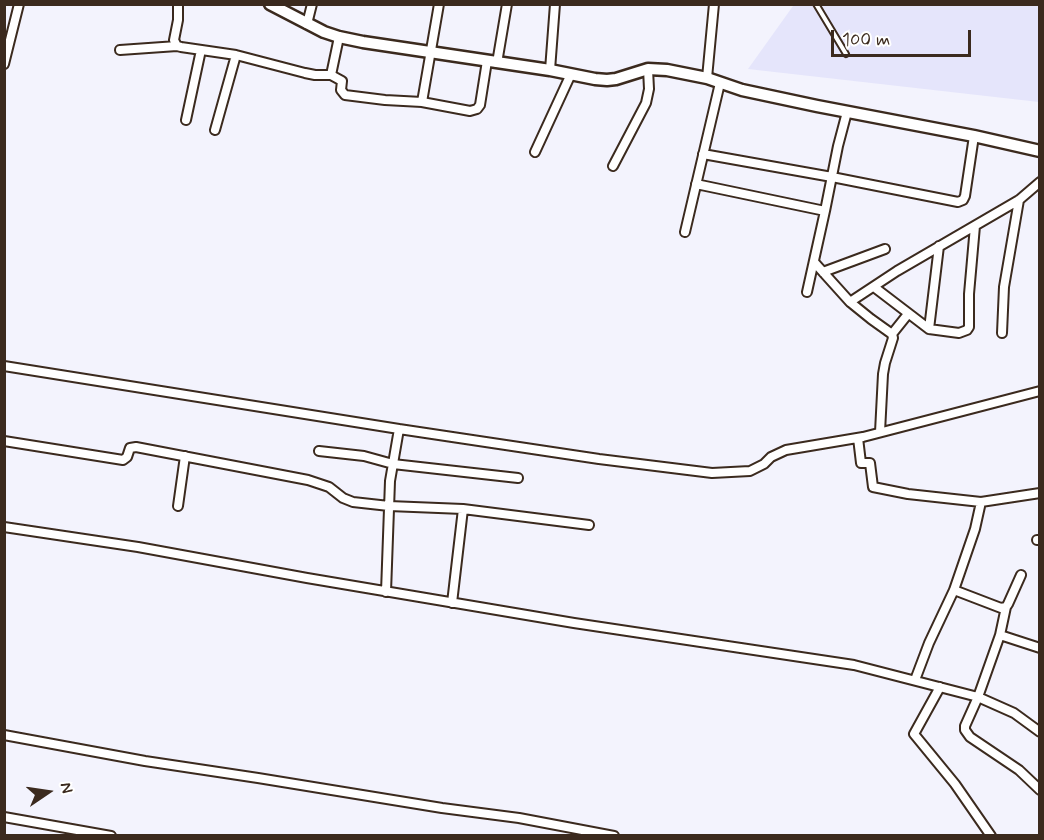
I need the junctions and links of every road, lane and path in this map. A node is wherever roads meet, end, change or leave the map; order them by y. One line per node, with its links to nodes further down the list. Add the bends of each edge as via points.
1 (19, 4): 19 (street)
2 (178, 4): 12 (street, via 174,40)
3 (270, 4): 10 (street)
4 (312, 4): 10 (street)
5 (439, 4): 15 (street)
6 (507, 4): 18 (street)
7 (555, 4): 21 (street)
8 (714, 4): 24 (street)
9 (816, 4): 16 (lane)
10 (307, 24): 11 (street)
11 (339, 37): 15 (street); 23 (street)
12 (177, 46): 13 (street); 14 (street)
13 (120, 50)
14 (201, 50): 17 (street); 28 (street)
15 (431, 52): 18 (street); 26 (street)
16 (846, 54)
17 (236, 55): 23 (street, via 305,73); 29 (street)
18 (492, 62): 21 (street); 26 (street, via 477,109)
19 (4, 64)
20 (648, 69): 22 (street, via 606,80); 24 (street); 34 (street, via 646,103)
21 (550, 70): 22 (street)
22 (571, 74): 32 (street)
23 (331, 75): 26 (street, via 342,81 345,95)
24 (707, 78): 25 (street)
25 (720, 83): 27 (street); 33 (street)
26 (422, 102)
27 (847, 112): 30 (street); 35 (street)
28 (186, 120)
29 (216, 130)
30 (974, 136): 31 (street); 35 (street, via 965,196 958,202)
31 (1040, 151)
32 (535, 152)
33 (703, 154): 35 (street); 37 (street)
34 (613, 166)
35 (832, 177): 39 (street)
36 (1040, 182): 38 (street)
37 (696, 184): 39 (street); 41 (street)
38 (1019, 200): 40 (street); 51 (street)
39 (825, 211): 44 (street)
40 (975, 226): 42 (street); 50 (street, via 969,327 959,333)
41 (685, 232)
42 (939, 246): 46 (street); 50 (street)
43 (885, 249): 45 (street)
44 (814, 262): 45 (street); 47 (street)
45 (823, 272): 48 (street)
46 (874, 287): 48 (street); 49 (street)
47 (807, 292)
48 (850, 302): 52 (street)
49 (908, 314): 50 (street); 52 (street)
50 (929, 329)
51 (1002, 333)
52 (892, 334): 56 (street, via 883,374)
53 (4, 366): 55 (street)
54 (1040, 391): 56 (street)
55 (399, 429): 57 (street, via 712,473 750,471 786,450); 61 (street)
56 (880, 432): 57 (street)
57 (858, 438): 64 (street, via 861,463 870,463 873,488)
58 (4, 441): 60 (street, via 123,460 132,447)
59 (319, 451): 61 (street)
60 (185, 456): 65 (street); 66 (street, via 308,480 353,502)
61 (393, 464): 62 (street); 66 (street)
62 (518, 478)
63 (1040, 493): 64 (street)
64 (981, 502): 71 (street)
65 (178, 506)
66 (389, 506): 67 (street); 72 (street)
67 (463, 509): 68 (street); 73 (street)
68 (589, 525)
69 (4, 527): 72 (street)
70 (1021, 575): 74 (street)
71 (954, 590): 74 (street); 77 (street)
72 (386, 592): 73 (street)
73 (452, 603): 77 (street, via 854,665)
74 (1006, 607): 75 (street)
75 (1000, 635): 76 (street); 79 (street)
76 (1040, 648)
77 (915, 680): 78 (street)
78 (940, 687): 79 (street); 86 (street, via 914,734)
79 (978, 697): 80 (street, via 1014,713); 82 (street, via 965,726 967,733)
80 (1040, 732)
81 (4, 735): 85 (street)
82 (1040, 790)
83 (4, 817): 84 (street)
84 (111, 836)
85 (614, 836)
86 (991, 836)

